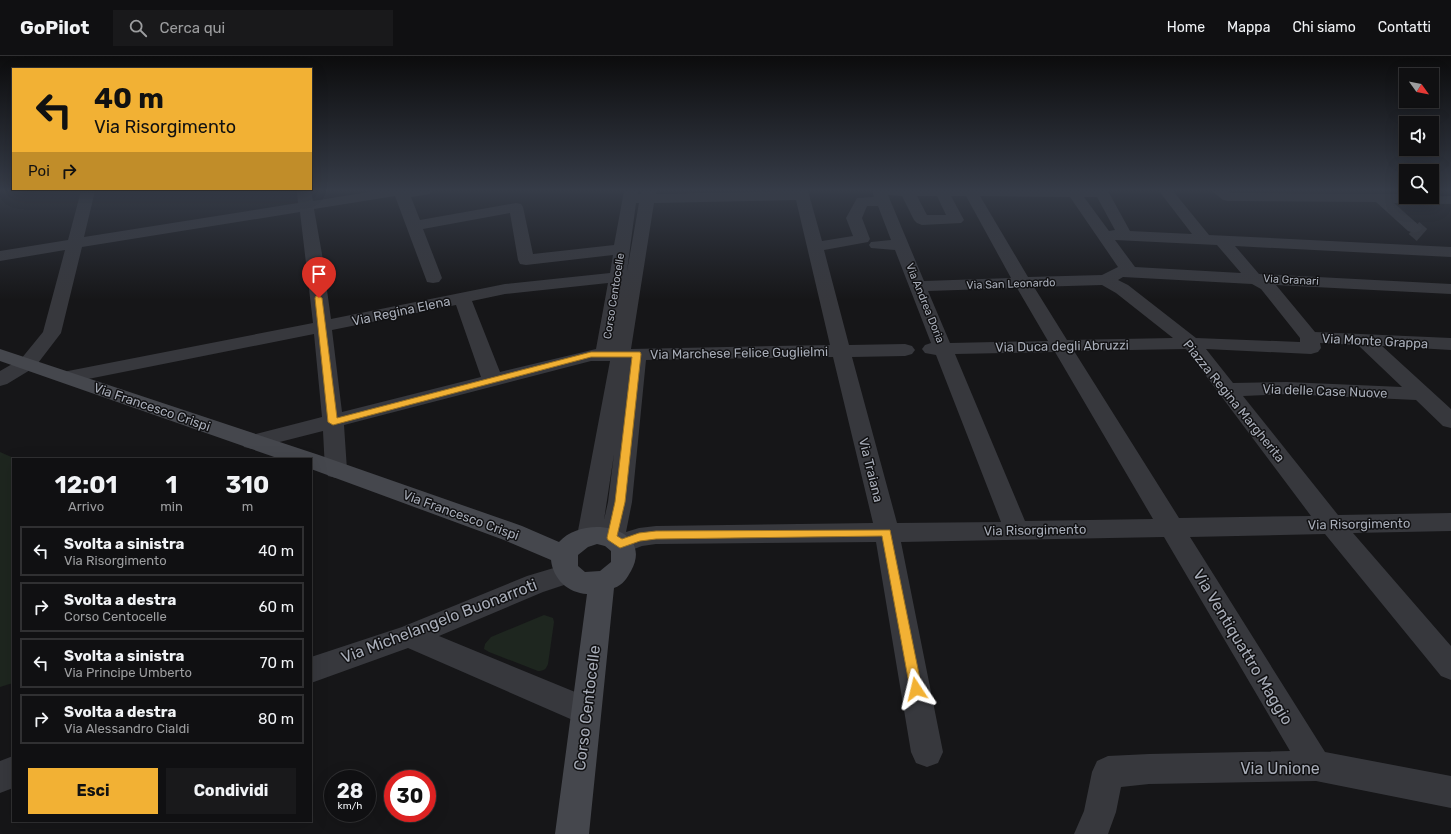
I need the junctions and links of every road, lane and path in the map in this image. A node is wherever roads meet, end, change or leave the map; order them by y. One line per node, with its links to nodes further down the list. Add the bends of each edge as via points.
1 (79, 227): 19 (street)
2 (152, 227): 19 (street)
3 (310, 227): 35 (street)
4 (415, 227): 28 (street)
5 (520, 227): 23 (street, via 526,260)
6 (629, 227): 23 (street, Corso Centocelle)
7 (635, 227): 44 (street)
8 (810, 227): 22 (street, Via Traiana)
9 (858, 227): 22 (street, via 862,239)
10 (894, 227): 21 (street, Via Andrea Doria)
11 (991, 227): 31 (street)
12 (1100, 227): 15 (street)
13 (1121, 227): 16 (street)
14 (1195, 227): 17 (street)
15 (1105, 234): 16 (street); 26 (street)
16 (1125, 235): 17 (street)
17 (1204, 239): 18 (street)
18 (1222, 240): 24 (street); 29 (street)
19 (75, 242): 25 (street); 46 (street, via 52,333)
20 (877, 245): 21 (street)
21 (901, 245): 32 (street, Via Andrea Doria)
22 (815, 247): 43 (street, Via Traiana)
23 (622, 249): 27 (street, Corso Centocelle)
24 (1451, 252)
25 (0, 256)
26 (1130, 272): 29 (street, Via Granari); 30 (street, via 1120,272)
27 (617, 277): 34 (street, Via Regina Elena, via 505,289); 44 (street, Corso Centocelle)
28 (433, 278)
29 (1254, 278): 33 (street, Via Granari); 36 (street, via 1266,285)
30 (1105, 280): 31 (street, Via San Leonardo); 38 (street, Piazza Regina Margherita, via 1122,289)
31 (1023, 283): 32 (street, Via San Leonardo); 40 (street)
32 (918, 286): 41 (street, Via Andrea Doria)
33 (1451, 289)
34 (462, 298): 35 (street, Via Regina Elena); 49 (street)
35 (321, 327): 47 (street, Via Regina Elena); 53 (street)
36 (1309, 337): 37 (street, Via Monte Grappa); 38 (street, Via Monte Grappa, via 1311,348)
37 (1364, 340): 39 (street, Via Monte Grappa); 51 (street)
38 (1192, 343): 40 (street, Via Duca degli Abruzzi); 50 (street, Piazza Regina Margherita)
39 (1451, 344)
40 (1061, 345): 41 (street, Via Duca degli Abruzzi); 60 (street)
41 (938, 349): 61 (street, Via Andrea Doria)
42 (905, 350): 43 (street)
43 (841, 351): 44 (street, Via Marchese Felice Guglielmi); 62 (street, Via Traiana)
44 (621, 354): 49 (street, Via Marchese Felice Guglielmi, via 591,355); 63 (street, Corso Centocelle, via 620,502)
45 (0, 355): 46 (street, Via Francesco Crispi)
46 (28, 363): 47 (street, Via Francesco Crispi); 48 (street)
47 (68, 377): 54 (street, Via Francesco Crispi)
48 (0, 380)
49 (493, 381): 53 (street, Via Marchese Felice Guglielmi)
50 (1227, 390): 51 (street, Via delle Case Nuove, via 1287,388); 59 (street, Piazza Regina Margherita)
51 (1422, 394): 52 (street)
52 (1451, 421)
53 (333, 422): 54 (street, Via Marchese Felice Guglielmi); 57 (street)
54 (252, 442): 55 (street, Via Francesco Crispi)
55 (301, 458)
56 (312, 462): 57 (street, Via Francesco Crispi)
57 (336, 470): 64 (street, Via Francesco Crispi, via 513,533)
58 (1451, 522): 59 (street, Via Risorgimento)
59 (1332, 525): 60 (street, Via Risorgimento); 67 (street, Piazza Regina Margherita)
60 (1171, 528): 61 (street, Via Risorgimento); 71 (street, Via Ventiquattro Maggio)
61 (1017, 531): 62 (street, Via Risorgimento)
62 (887, 532): 63 (street, Via Risorgimento, via 656,535); 70 (street, Via Traiana)
63 (607, 539): 64 (street, via 574,543); 65 (street, via 625,552 623,566 616,574)
64 (566, 564): 65 (street, via 580,582); 66 (street, Via Michelangelo Buonarroti, via 536,583)
65 (602, 582): 69 (street, Corso Centocelle)
66 (410, 636): 68 (street, Via Michelangelo Buonarroti); 69 (street)
67 (1451, 667)
68 (312, 670)
69 (586, 711): 75 (street, Corso Centocelle)
70 (927, 752)
71 (1316, 766): 74 (street, Via Unione); 76 (street, Via Unione, via 1108,772 1100,812)
72 (12, 772): 73 (street)
73 (0, 776)
74 (1451, 792)
75 (572, 834)
76 (1091, 834)

